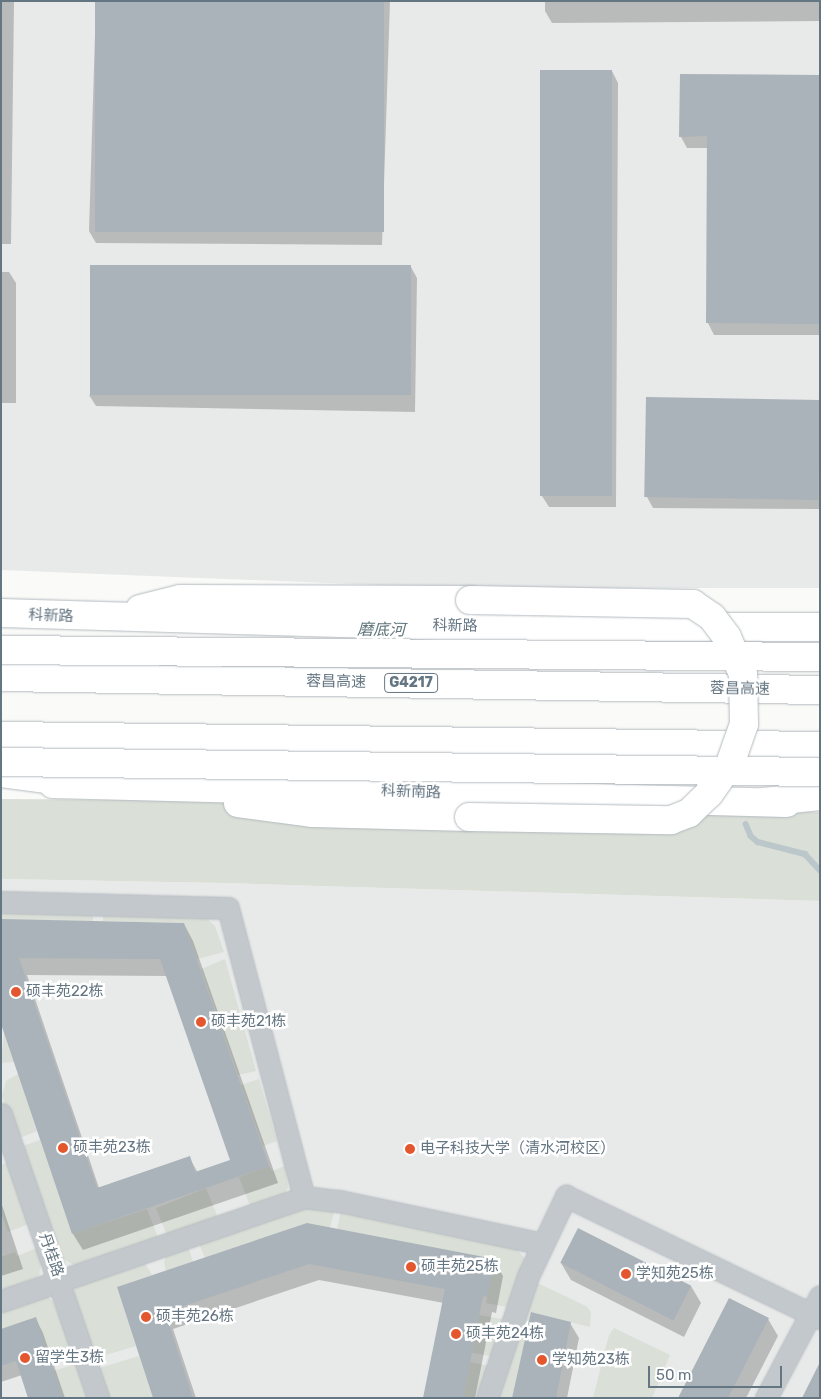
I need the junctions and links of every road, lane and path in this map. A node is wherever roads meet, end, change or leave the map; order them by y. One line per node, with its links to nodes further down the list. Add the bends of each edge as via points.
1 (1, 613): 2 (main road, 科新路)
2 (102, 618): 3 (main road, 科新路, via 465,627); 13 (main road, bridge, via 180,599 693,604 712,617 728,637 743,674 744,724 730,764 709,794 689,813 671,820 313,813)
3 (820, 627)
4 (1, 650): 5 (main road, bridge)
5 (820, 657)
6 (1, 677): 7 (main road, 蓉昌高速 / G4217)
7 (820, 690)
8 (1, 736): 9 (main road)
9 (820, 746)
10 (1, 762): 11 (main road, bridge)
11 (820, 772)
12 (1, 773): 13 (main road)
13 (76, 783): 14 (main road, 科新南路); 16 (main road, 科新南路)
14 (1, 784)
15 (820, 796): 16 (main road)
16 (763, 802): 17 (main road, 科新南路)
17 (820, 803)
18 (1, 902): 20 (street, via 228,908)
19 (1, 1114): 22 (street, 丹桂路)
20 (304, 1197): 21 (street, via 339,1200); 22 (street)
21 (543, 1244): 24 (street, via 566,1196); 26 (street, via 528,1276)
22 (60, 1280): 23 (street); 25 (street, 丹桂路)
23 (1, 1300)
24 (817, 1309): 27 (street)
25 (98, 1398)
26 (487, 1398)
27 (766, 1398)

